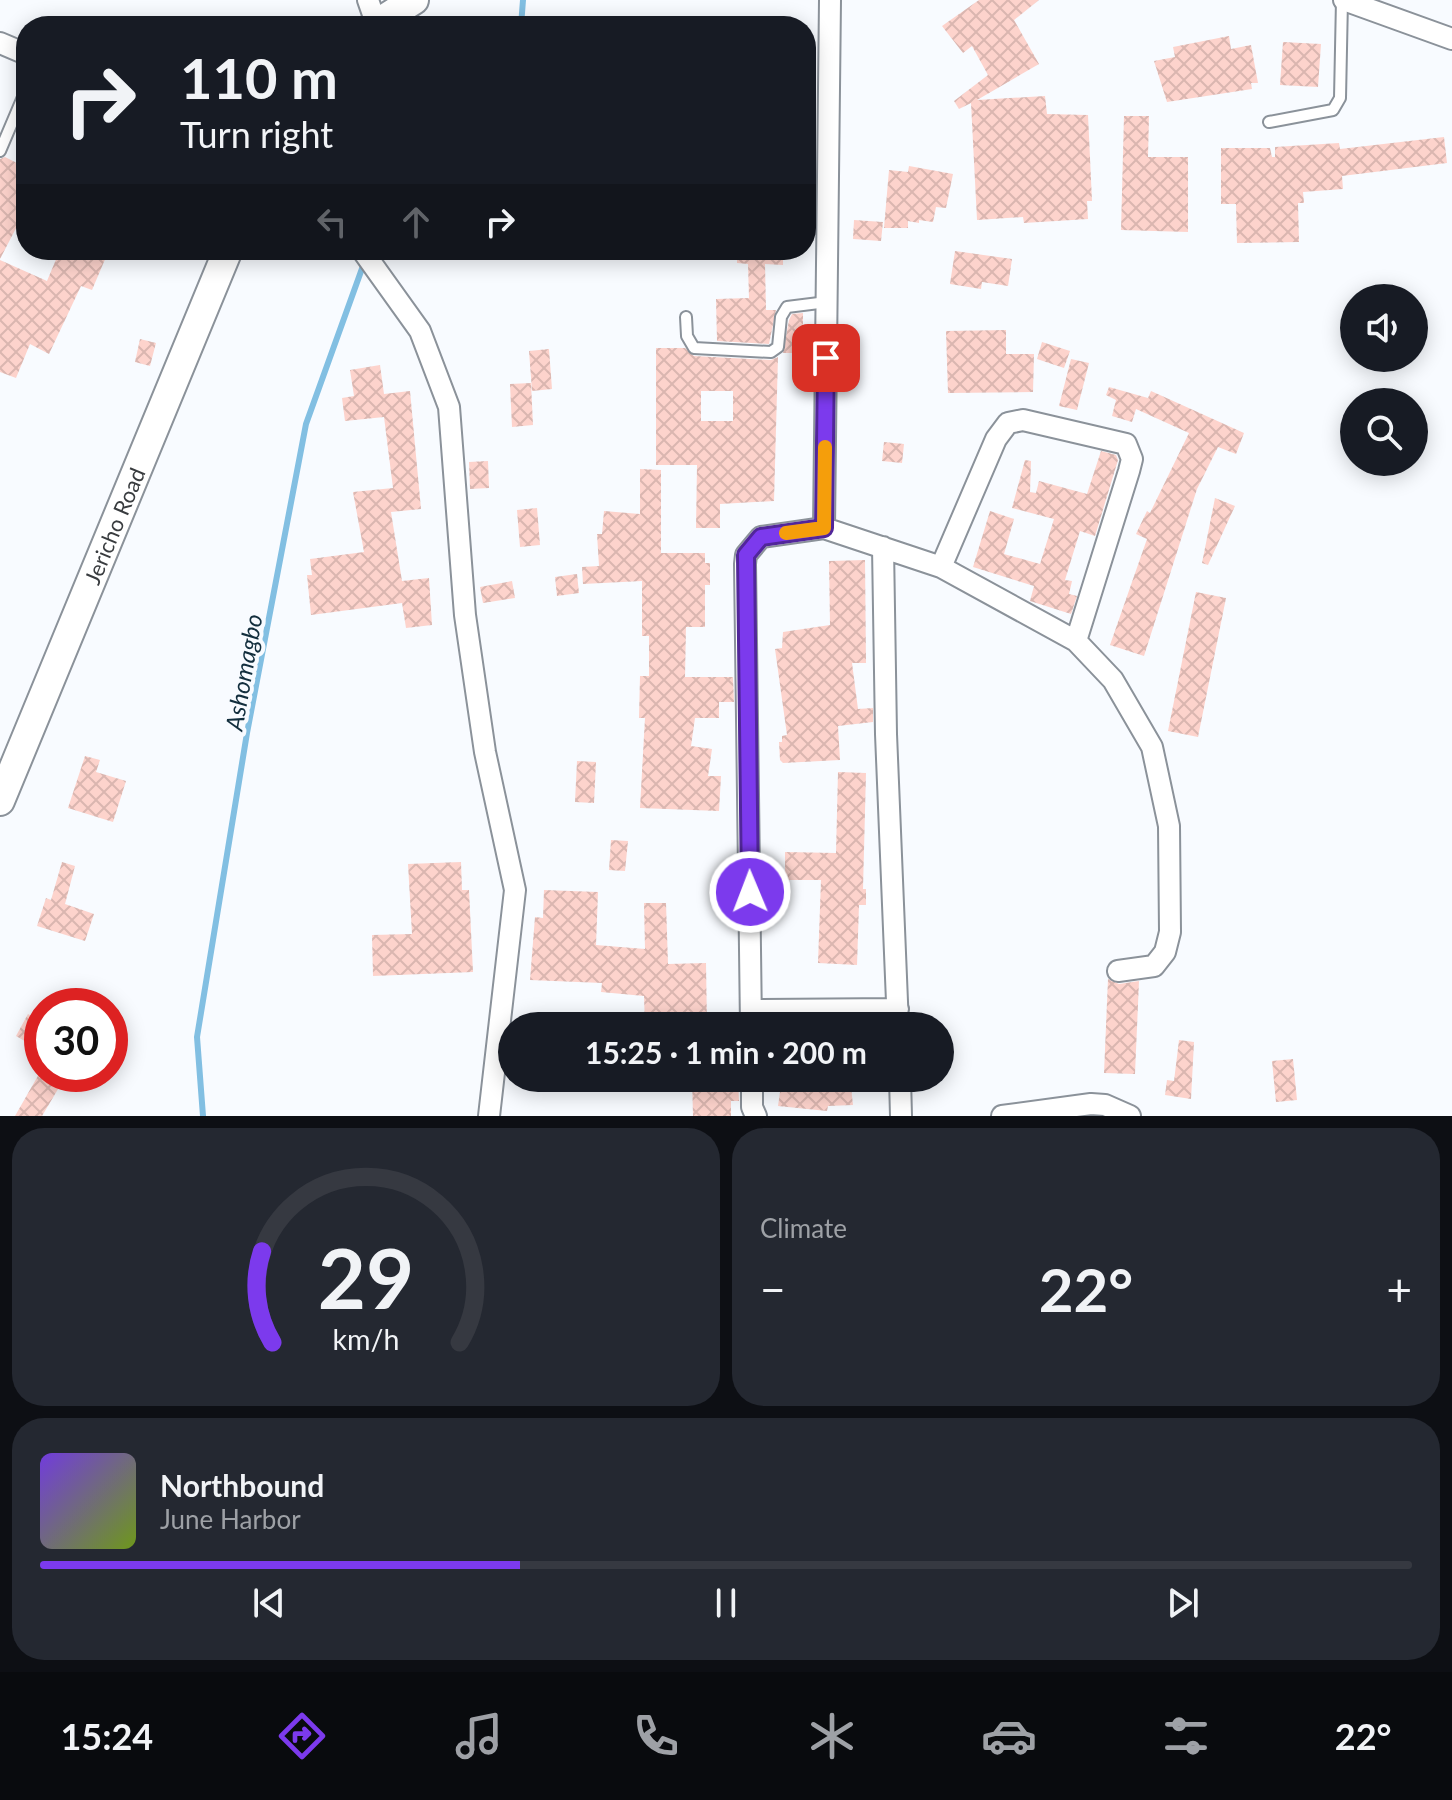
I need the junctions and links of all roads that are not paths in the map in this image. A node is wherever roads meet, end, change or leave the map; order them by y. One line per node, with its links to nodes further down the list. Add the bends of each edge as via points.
1 (414, 0): 4 (street)
2 (830, 0): 11 (street)
3 (1343, 0): 5 (street); 7 (lane, via 1337,105)
4 (373, 16)
5 (1452, 39)
6 (16, 113): 8 (lane)
7 (1269, 122)
8 (0, 151)
9 (224, 260): 17 (street, Jericho Road)
10 (369, 260): 23 (street, via 420,331 449,407 465,615 485,752 515,890)
11 (827, 302): 12 (lane, via 787,307 778,347 771,352 694,348); 13 (street)
12 (686, 317)
13 (824, 528): 14 (street); 19 (street, via 761,537 746,555)
14 (883, 547): 15 (street); 20 (street)
15 (941, 567): 16 (street); 16 (street, via 996,439 1008,423 1023,420 1126,444 1132,459 1129,471)
16 (1076, 641): 18 (street, via 1113,680 1152,747 1169,826 1172,900 1165,952 1154,966)
17 (0, 801)
18 (1118, 971)
19 (751, 1012)
20 (898, 1012)
21 (752, 1092): 24 (street)
22 (900, 1092): 25 (street)
23 (489, 1116)
24 (756, 1116)
25 (901, 1116)
26 (1002, 1116): 27 (street, via 1091,1104)
27 (1130, 1116)

